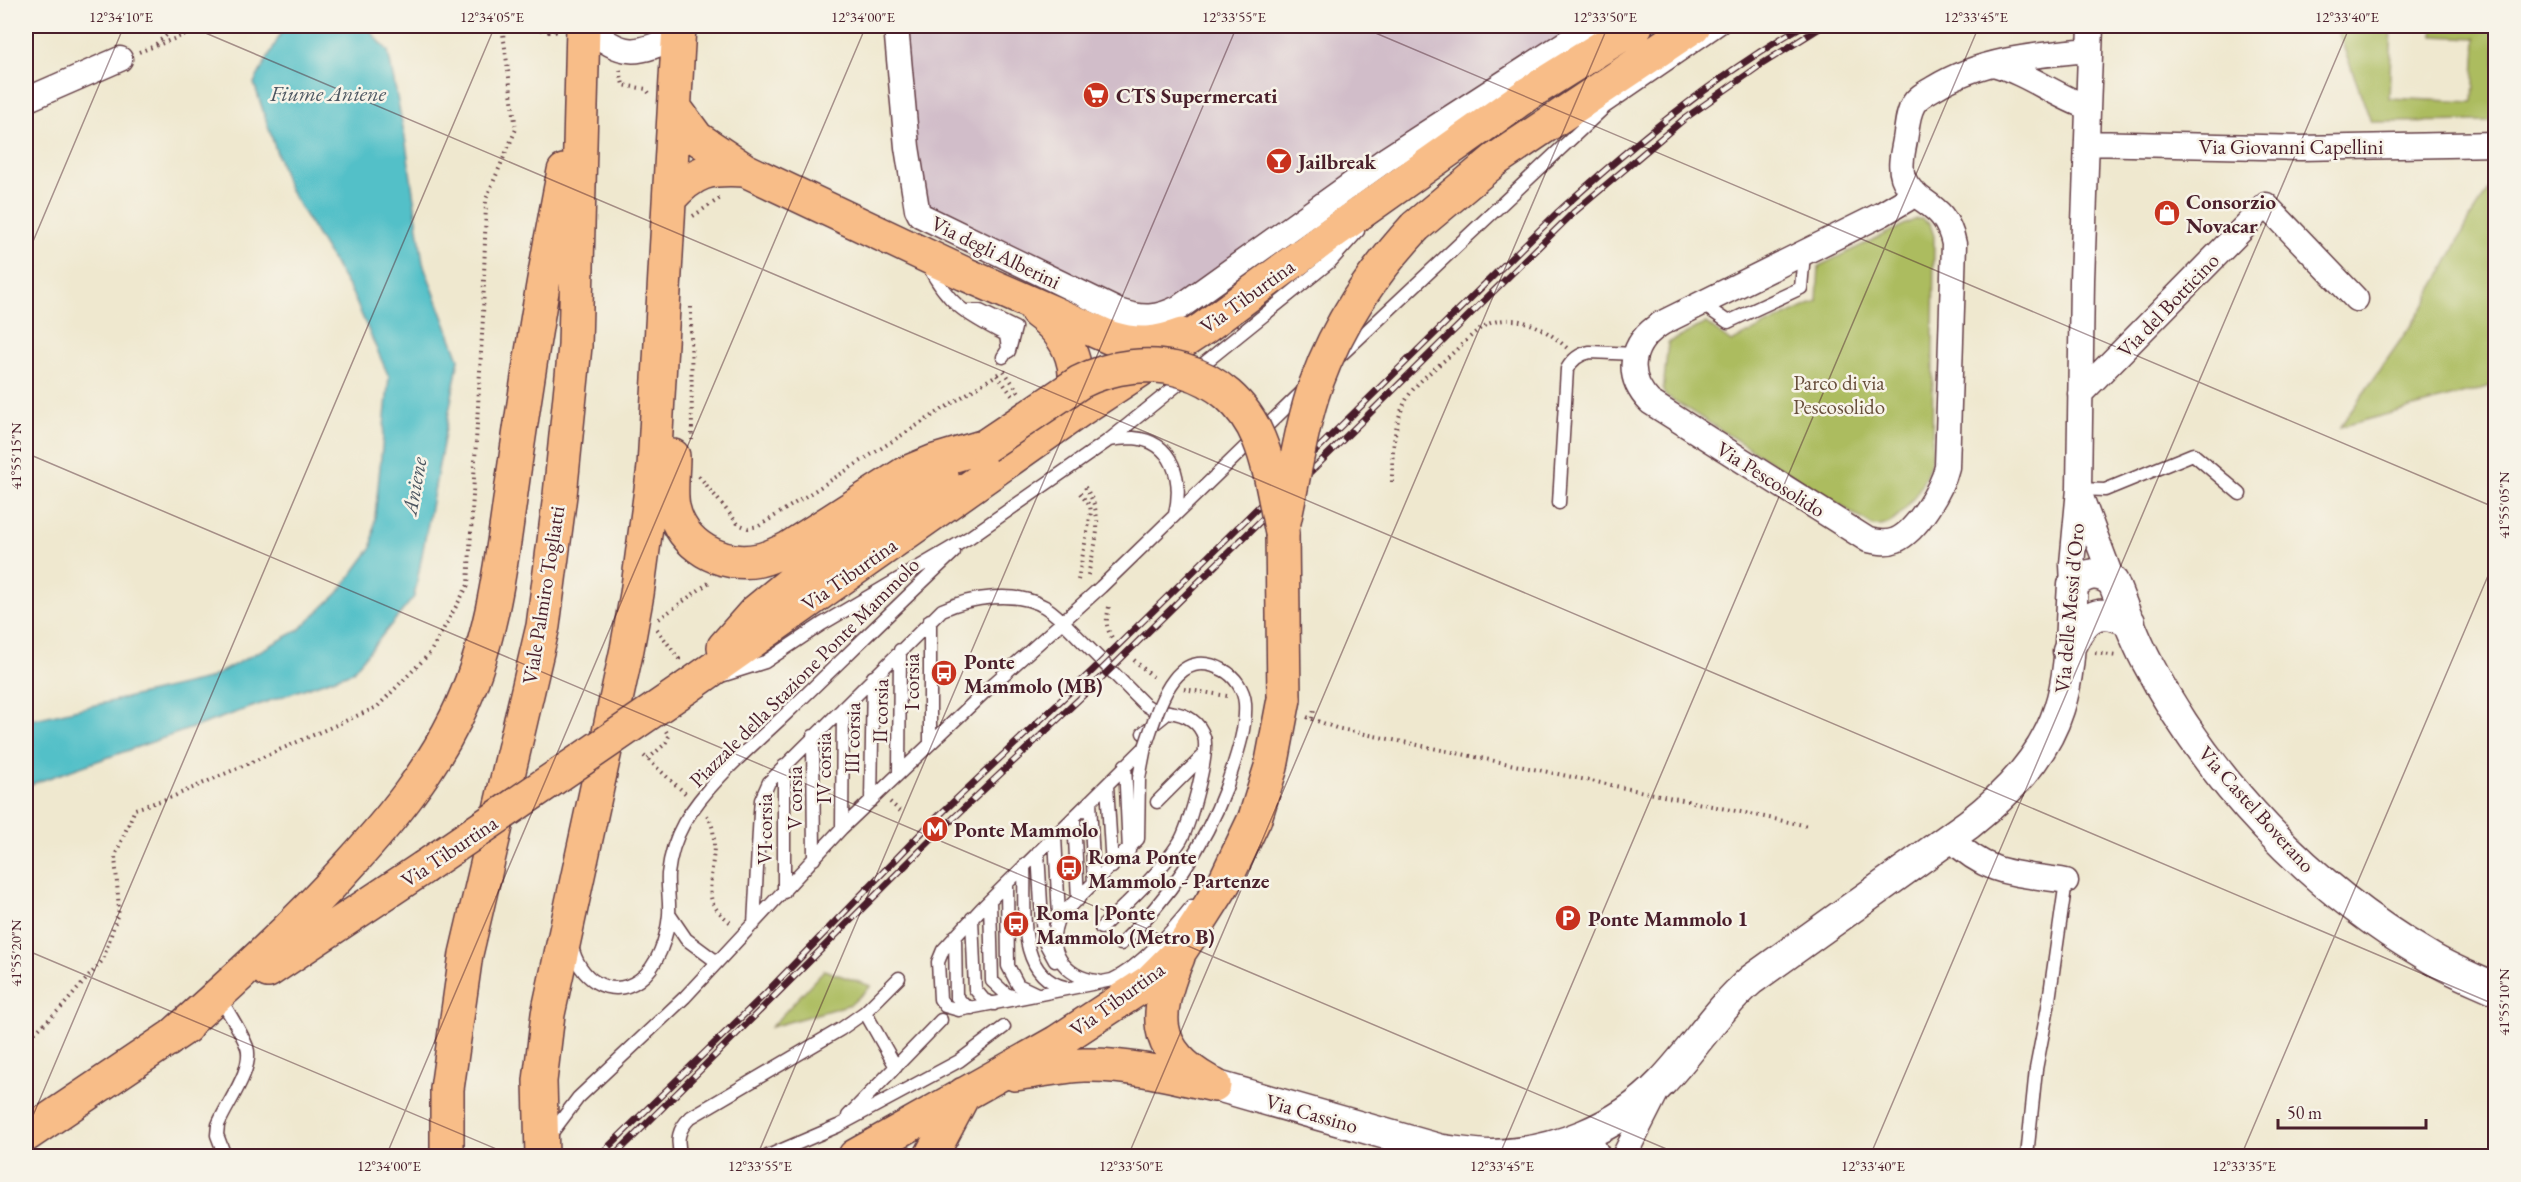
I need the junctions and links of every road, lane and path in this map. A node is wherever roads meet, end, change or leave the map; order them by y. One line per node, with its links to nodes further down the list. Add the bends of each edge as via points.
1 (177, 26): 17 (path)
2 (208, 26): 17 (path)
3 (502, 26): 144 (path, via 516,129 486,199 468,585 430,653 377,707 172,797 135,809 115,856 119,910 103,960)
4 (537, 26): 5 (path, via 543,30)
5 (544, 26)
6 (549, 26): 7 (path, via 549,32 555,32)
7 (555, 26)
8 (583, 26): 24 (main road, Viale Palmiro Togliatti)
9 (588, 26): 18 (street)
10 (896, 26): 37 (street, Via degli Alberini, via 909,165 920,215 1118,310)
11 (1592, 26): 37 (street, Via Tiburtina, via 1388,158 1180,307)
12 (1635, 26): 29 (main road, Via Tiburtina, via 1529,93)
13 (1694, 26): 60 (main road, Via Tiburtina, bridge, via 1495,160 1415,227 1369,281 1333,342 1311,403)
14 (1723, 26): 59 (lane, via 1605,107)
15 (2091, 26): 19 (street, Via delle Messi d'Oro)
16 (679, 30): 18 (street, via 658,45); 23 (main road)
17 (153, 46): 20 (path)
18 (620, 50): 23 (path, via 622,85 646,89)
19 (2089, 50): 21 (street, Via Pescosolido, via 2027,56); 25 (street, Via delle Messi d'Oro)
20 (120, 59): 22 (street)
21 (1994, 64): 25 (street); 30 (street, Via Pescosolido, via 1941,84 1912,106 1902,171)
22 (26, 100)
23 (662, 101): 28 (main road); 31 (main road)
24 (580, 105): 143 (main road, via 542,284 494,603 484,646 464,701 433,760 381,831 280,938); 157 (main road, Viale Palmiro Togliatti, via 575,346 543,626 466,954 447,1089)
25 (2087, 106): 26 (street, Via delle Messi d'Oro)
26 (2087, 143): 27 (street, Via Giovanni Capellini, via 2301,147); 46 (street, Via delle Messi d'Oro)
27 (2496, 144)
28 (737, 181): 31 (main road, via 720,169 701,173); 32 (path, via 692,217); 33 (main road)
29 (1399, 186): 39 (main road, Via Tiburtina); 49 (lane, via 1330,261)
30 (1916, 194): 40 (street, via 1652,329); 40 (street, Via Pescosolido, via 1944,216 1954,244 1947,467 1936,496 1899,539 1868,540 1650,402 1637,384)
31 (669, 198): 38 (main road)
32 (692, 225)
33 (923, 254): 34 (main road); 42 (lane, via 936,281 955,306 1006,335)
34 (1008, 294): 39 (main road, via 1126,342 1157,343); 48 (main road, via 1058,329 1073,360 1076,381 1071,400)
35 (2356, 299): 46 (street, Via del Botticino, via 2266,205)
36 (691, 304): 50 (path)
37 (1151, 318)
38 (663, 324): 58 (main road, via 676,384 672,500 681,527 692,542 723,558 758,560); 120 (main road, via 654,467 637,594)
39 (1204, 328): 48 (main road, Via Tiburtina)
40 (1635, 354): 41 (lane, via 1590,352)
41 (1577, 357): 52 (path, via 1540,326 1509,319 1487,325 1431,372 1406,399 1392,455); 57 (lane, via 1567,369)
42 (1007, 361): 43 (path)
43 (1004, 370): 44 (path); 45 (path)
44 (997, 375): 47 (path); 51 (path, via 759,526 748,528 738,524)
45 (1021, 394)
46 (2080, 394): 54 (street, Via delle Messi d'Oro)
47 (1014, 399)
48 (1044, 435): 81 (main road, Via Tiburtina)
49 (1109, 440): 59 (lane, via 1144,440 1167,457 1179,485); 61 (lane)
50 (692, 444)
51 (692, 467)
52 (1392, 482)
53 (1085, 487): 62 (path, via 1099,520)
54 (2079, 489): 56 (lane, via 2105,490 2193,454); 65 (street, Via Castel Boverano); 66 (street, Via delle Messi d'Oro)
55 (1079, 492): 64 (path, via 1091,512)
56 (2240, 494)
57 (1559, 503)
58 (863, 515): 60 (main road, bridge, via 920,466 985,446 1080,382 1137,364 1180,370 1212,384 1248,418 1265,456); 81 (main road, via 811,566 755,612)
59 (1174, 515): 69 (lane)
60 (1282, 532): 103 (main road, Via Tiburtina, bridge, via 1283,712)
61 (970, 537): 81 (lane, via 765,662); 119 (lane, Piazzale della Stazione Ponte Mammolo, via 732,766 697,805 673,848 668,875)
62 (1088, 575)
63 (719, 576): 71 (path)
64 (1078, 580)
65 (2113, 582): 66 (street, via 2092,573); 70 (street, Via Castel Boverano)
66 (2073, 585): 76 (street, Via delle Messi d'Oro)
67 (1109, 607): 73 (path, via 1107,630)
68 (930, 620): 69 (lane, via 951,606 1003,598 1039,604); 75 (lane); 89 (lane, I corsia)
69 (1062, 622): 86 (lane, via 1144,704); 89 (lane)
70 (2130, 622): 76 (street, via 2111,614 2092,617 2083,623); 133 (street, Via Castel Boverano, via 2146,662 2192,737 2286,847 2382,928 2428,957)
71 (654, 624): 72 (path); 74 (path)
72 (652, 634)
73 (1113, 639)
74 (668, 647)
75 (900, 650): 79 (lane); 95 (lane, II corsia)
76 (2080, 651): 77 (path); 107 (street, Via delle Messi d'Oro, via 2045,743 1999,800)
77 (2118, 656)
78 (1134, 660): 80 (path)
79 (873, 677): 84 (lane); 98 (lane, III corsia)
80 (1155, 679)
81 (686, 688): 137 (main road, Via Tiburtina, bridge)
82 (1179, 688): 83 (path)
83 (1231, 697)
84 (843, 708): 88 (lane); 105 (lane, IV corsia)
85 (1314, 710): 104 (path, via 1310,718 1336,728)
86 (1169, 712): 87 (lane); 91 (lane, via 1184,715 1197,724 1205,739)
87 (1143, 733)
88 (813, 736): 93 (lane); 110 (lane, V corsia)
89 (930, 743): 95 (lane)
90 (1145, 747): 94 (lane); 108 (lane, via 1138,778 1140,835); 127 (lane, bridge, via 1165,691 1176,676 1200,665 1225,670 1237,682 1245,702 1238,750 1227,788 1205,838 1176,885)
91 (1204, 755): 100 (lane); 124 (lane, via 1184,835 1144,886)
92 (644, 756): 97 (path)
93 (784, 765): 116 (lane, VI corsia); 123 (lane, via 764,790)
94 (1125, 765): 96 (lane); 108 (lane)
95 (899, 773): 98 (lane)
96 (1107, 785): 99 (lane); 112 (lane)
97 (690, 799)
98 (871, 801): 105 (lane)
99 (1090, 801): 102 (lane); 114 (lane)
100 (1156, 802)
101 (705, 813): 125 (path, via 715,831 713,906)
102 (1074, 817): 106 (lane); 117 (lane)
103 (1255, 818): 128 (main road, Via Tiburtina, via 1224,883); 132 (lane, via 1191,908 1159,943)
104 (1808, 826)
105 (843, 828): 110 (lane)
106 (1055, 836): 109 (lane); 121 (lane)
107 (1950, 838): 113 (street, via 1971,858 1990,868); 147 (street, Via delle Messi d'Oro, via 1751,981 1718,1013)
108 (1129, 851): 112 (lane)
109 (1038, 852): 111 (lane); 130 (lane, via 1046,947 1056,962)
110 (814, 859): 116 (lane)
111 (1024, 866): 115 (lane); 134 (lane, via 1028,947 1047,980)
112 (1112, 867): 114 (lane)
113 (2066, 881): 161 (lane, via 2036,1069)
114 (1094, 884): 117 (lane)
115 (1007, 885): 118 (lane); 135 (lane, via 1008,966 1018,985)
116 (783, 892): 123 (lane)
117 (1078, 900): 121 (lane)
118 (990, 901): 122 (lane); 136 (lane, via 992,981 1006,994)
119 (669, 914): 120 (lane, Piazzale della Stazione Ponte Mammolo, via 652,966 640,980 620,988 596,982 581,971 574,956); 129 (lane, via 686,939)
120 (571, 916): 153 (main road, via 543,1049 539,1098)
121 (1059, 917): 130 (lane, via 1053,933 1055,949 1067,967)
122 (972, 918): 126 (lane); 138 (lane, via 974,985 980,996)
123 (754, 924): 125 (lane)
124 (1101, 928)
125 (743, 935): 129 (lane)
126 (956, 936): 139 (lane, via 956,996); 139 (lane, via 938,962 939,999 955,1010)
127 (1121, 944)
128 (1180, 951): 146 (main road, Via Tiburtina, via 1141,988); 148 (main road, via 1164,995 1161,1029 1175,1056)
129 (717, 962): 153 (lane, via 578,1098 556,1125)
130 (1080, 977): 132 (lane)
131 (899, 978): 140 (lane)
132 (1112, 980): 134 (lane)
133 (2494, 986)
134 (1071, 988): 135 (lane)
135 (1038, 994): 136 (lane)
136 (1019, 998): 138 (lane)
137 (222, 1001): 143 (main road, Via Tiburtina); 156 (lane, via 248,1057 246,1071 218,1125 217,1135)
138 (994, 1004): 139 (lane)
139 (972, 1008)
140 (865, 1012): 145 (lane); 158 (lane, via 691,1117 678,1136)
141 (941, 1020): 145 (lane)
142 (1004, 1027): 150 (lane, via 960,1061)
143 (168, 1040): 151 (main road, Via Tiburtina)
144 (26, 1041)
145 (896, 1067): 150 (lane)
146 (998, 1077): 148 (main road, via 1099,1065 1152,1071); 149 (main road, Via Tiburtina)
147 (1661, 1084): 152 (street, Via Cassino); 154 (street)
148 (1214, 1085): 152 (street, Via Cassino, via 1442,1150 1509,1153)
149 (964, 1094): 159 (main road, Via Tiburtina); 160 (main road)
150 (838, 1126): 155 (lane)
151 (26, 1135)
152 (1599, 1137): 154 (street, via 1620,1132)
153 (542, 1153)
154 (1626, 1154)
155 (771, 1155)
156 (225, 1156)
157 (447, 1156)
158 (681, 1156)
159 (855, 1156)
160 (932, 1156)
161 (2027, 1156)

